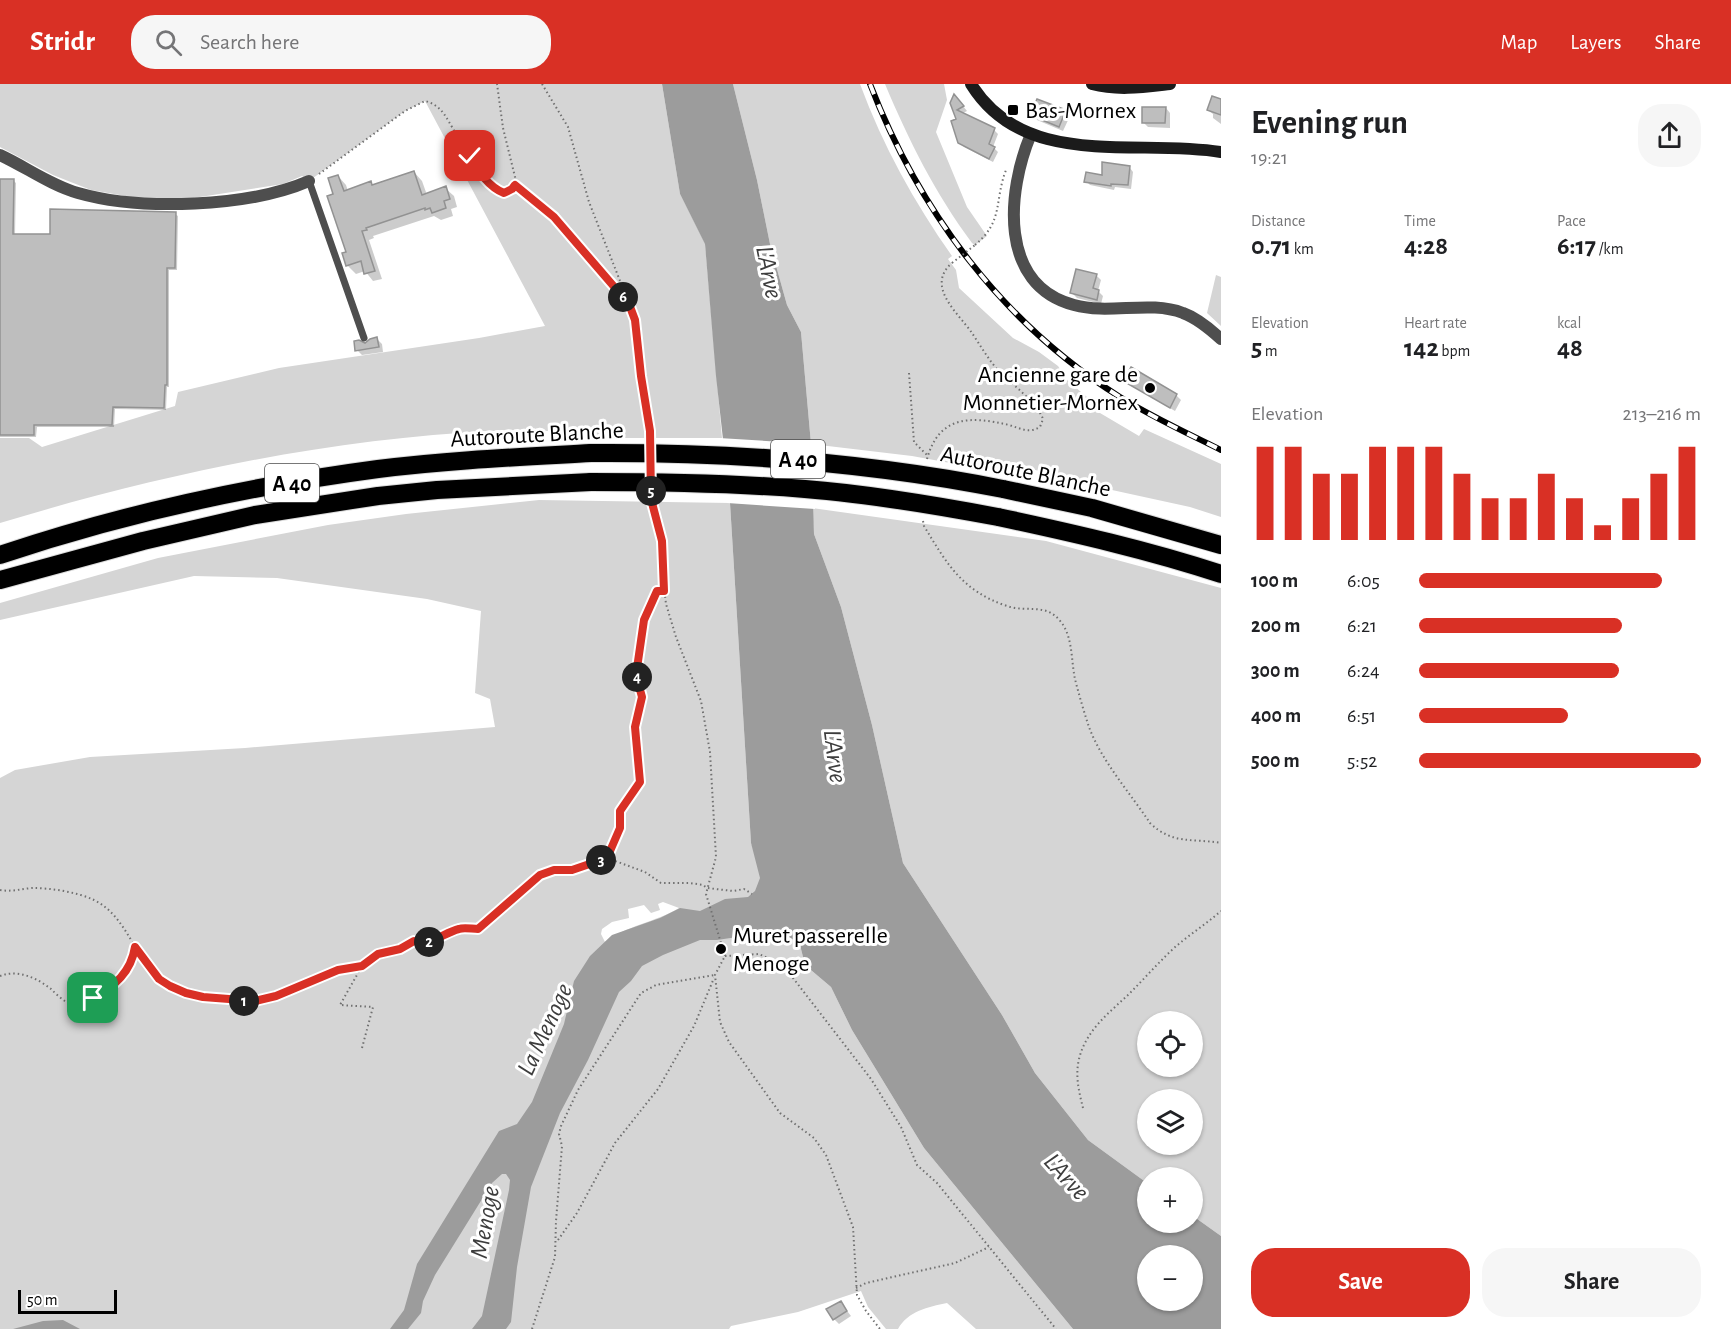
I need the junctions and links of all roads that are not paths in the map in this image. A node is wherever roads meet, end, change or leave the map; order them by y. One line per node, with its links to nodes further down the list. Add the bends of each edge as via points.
1 (1092, 84): 2 (main road, via 1124,88)
2 (1170, 84)
3 (976, 86): 4 (main road, via 998,116)
4 (1031, 135): 5 (main road, via 1072,145); 9 (street, via 1019,171 1014,220 1022,261 1037,283 1074,305 1181,312)
5 (1221, 152)
6 (0, 155): 7 (street, via 78,193 133,202 188,203 247,197)
7 (309, 181): 8 (lane)
8 (364, 338)
9 (1221, 339)
10 (1221, 545): 11 (highway, Autoroute Blanche / A 40, bridge, via 1092,508 940,476 720,454 591,453 417,465 260,488 136,516)
11 (0, 555)
12 (1221, 574): 13 (highway, Autoroute Blanche / A 40, bridge, via 1088,536 937,506 807,489 722,483 591,482 437,490 255,516 143,541)
13 (0, 580)

